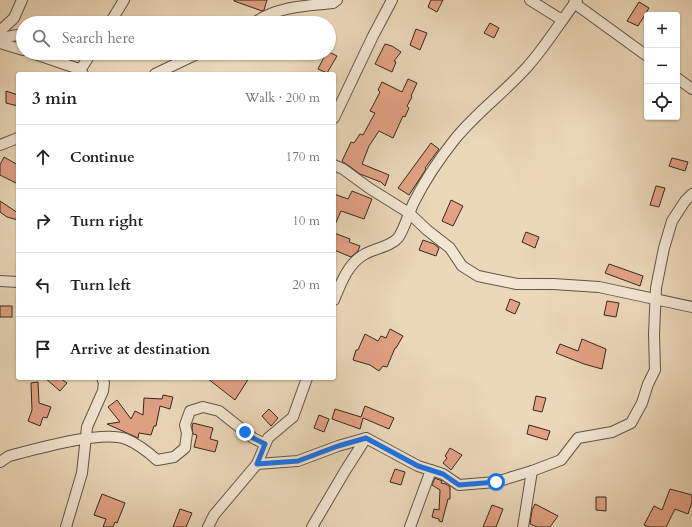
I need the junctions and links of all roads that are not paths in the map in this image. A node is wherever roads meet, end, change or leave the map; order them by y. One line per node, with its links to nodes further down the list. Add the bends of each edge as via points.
1 (22, 0): 10 (street, via 14,18)
2 (124, 0): 7 (street)
3 (337, 0): 8 (street, via 333,3 282,10)
4 (392, 0): 24 (street)
5 (530, 0): 9 (street)
6 (576, 2): 9 (street); 15 (street)
7 (114, 16)
8 (263, 16)
9 (562, 20): 29 (street, via 528,66 473,118 455,139)
10 (0, 31)
11 (16, 35): 12 (street)
12 (0, 38)
13 (0, 43): 14 (street)
14 (16, 48)
15 (644, 54)
16 (53, 60): 19 (street, via 79,69)
17 (88, 60): 20 (street)
18 (184, 60): 21 (street)
19 (80, 72)
20 (82, 72)
21 (159, 72)
22 (680, 80): 23 (street)
23 (692, 89)
24 (336, 114)
25 (16, 139): 26 (street)
26 (0, 145)
27 (336, 166): 29 (street)
28 (692, 194): 33 (street, via 672,221 664,248)
29 (408, 213): 32 (street, via 397,239 356,260 347,271); 33 (street, via 450,248 462,266 478,276 517,284 598,287)
30 (0, 282): 31 (street)
31 (16, 282)
32 (336, 296)
33 (655, 299): 34 (street); 43 (street, via 655,370 631,423 612,432 578,438 561,460)
34 (692, 307)
35 (103, 380): 37 (street, via 104,390 87,427)
36 (306, 380): 39 (street, via 293,417 268,438)
37 (86, 438): 39 (street, via 124,439 142,447 157,460 174,457 185,448 185,425 190,411 203,407 219,412); 40 (street, via 10,456); 44 (street, via 82,473)
38 (366, 438): 41 (street, via 298,461); 42 (street, via 418,466); 46 (street)
39 (265, 444): 41 (street)
40 (0, 462)
41 (257, 464): 45 (street, via 214,515)
42 (431, 470): 43 (street, via 443,474 459,485 496,482); 47 (street)
43 (532, 471): 48 (street)
44 (66, 527)
45 (208, 527)
46 (312, 527)
47 (410, 527)
48 (523, 527)

